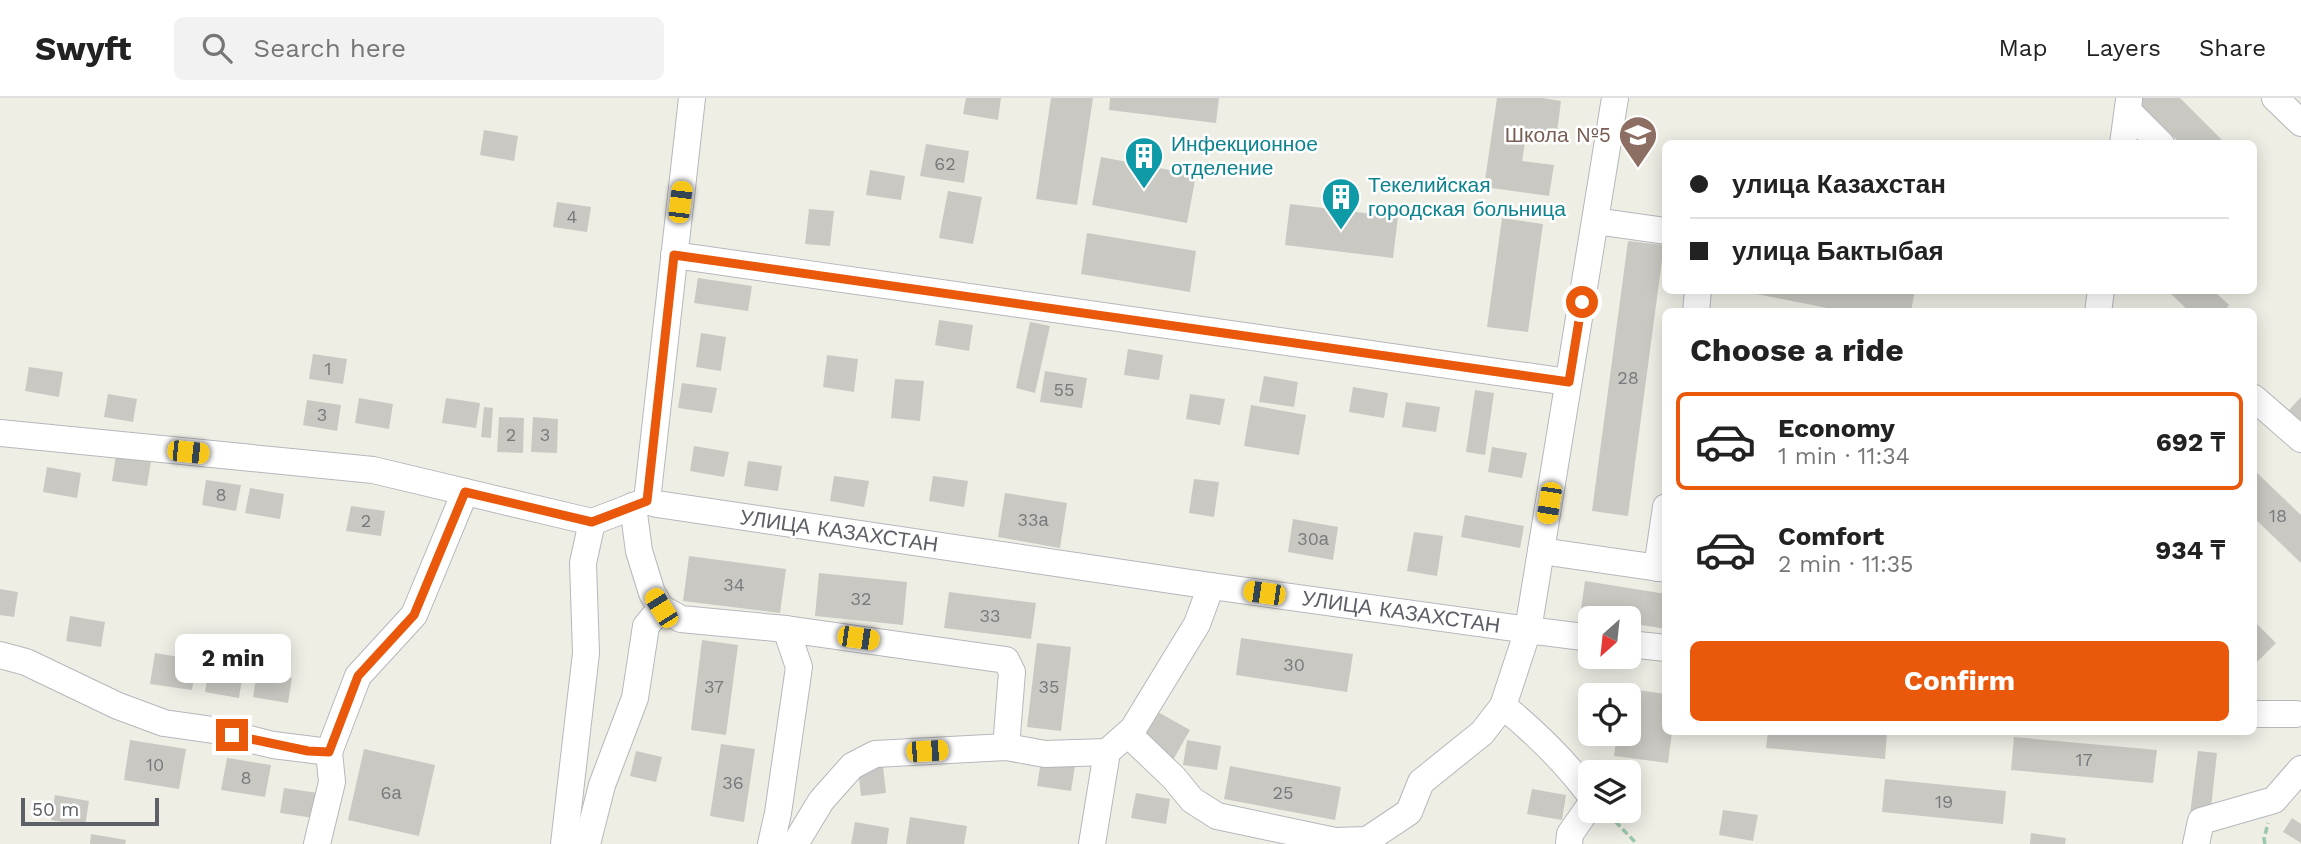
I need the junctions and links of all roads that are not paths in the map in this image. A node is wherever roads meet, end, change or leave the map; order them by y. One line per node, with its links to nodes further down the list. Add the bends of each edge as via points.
1 (692, 98): 10 (street)
2 (1615, 98): 8 (street, УЛИЦА КАЗАХСТАН)
3 (2275, 98): 5 (street)
4 (2128, 105): 6 (street); 7 (street)
5 (2301, 123)
6 (2124, 140)
7 (2155, 140)
8 (1595, 221): 9 (street); 11 (street, УЛИЦА КАЗАХСТАН)
9 (1662, 230)
10 (674, 255): 11 (street); 16 (street)
11 (1569, 382): 18 (street, УЛИЦА КАЗАХСТАН)
12 (2257, 401): 14 (street)
13 (0, 433): 15 (street, via 373,470)
14 (2301, 439)
15 (465, 492): 17 (street); 33 (street, via 414,615 358,676)
16 (646, 504): 17 (street); 20 (street, УЛИЦА КАЗАХСТАН); 21 (street, via 639,551)
17 (592, 522): 39 (street, via 583,563 586,653)
18 (1541, 551): 19 (street); 23 (street, УЛИЦА КАЗАХСТАН)
19 (1661, 568)
20 (1211, 586): 23 (street, УЛИЦА КАЗАХСТАН); 31 (street, via 1197,624)
21 (661, 608): 22 (street, via 681,619); 40 (street, via 646,626 635,698 602,785)
22 (786, 629): 32 (street, via 1006,660 1012,672); 41 (street, via 799,667)
23 (1528, 630): 24 (street); 28 (street)
24 (1578, 636)
25 (1642, 645): 26 (street)
26 (1662, 647)
27 (0, 655): 33 (street, via 164,723)
28 (1503, 706): 31 (street, via 1482,733 1421,782 1409,812 1367,840 1335,841 1217,816 1192,800); 36 (street)
29 (2299, 713): 30 (street)
30 (2257, 714)
31 (1128, 734): 34 (street)
32 (1006, 747): 34 (street, via 1045,754); 42 (street, via 875,754 852,766 821,800)
33 (329, 752): 38 (street, via 331,782)
34 (1107, 752): 43 (street)
35 (2301, 769): 45 (street, via 2274,800 2201,821)
36 (1578, 778)
37 (1578, 823): 44 (street)
38 (317, 844)
39 (564, 844)
40 (587, 844)
41 (771, 844)
42 (795, 844)
43 (1092, 844)
44 (1569, 844)
45 (2196, 844)

